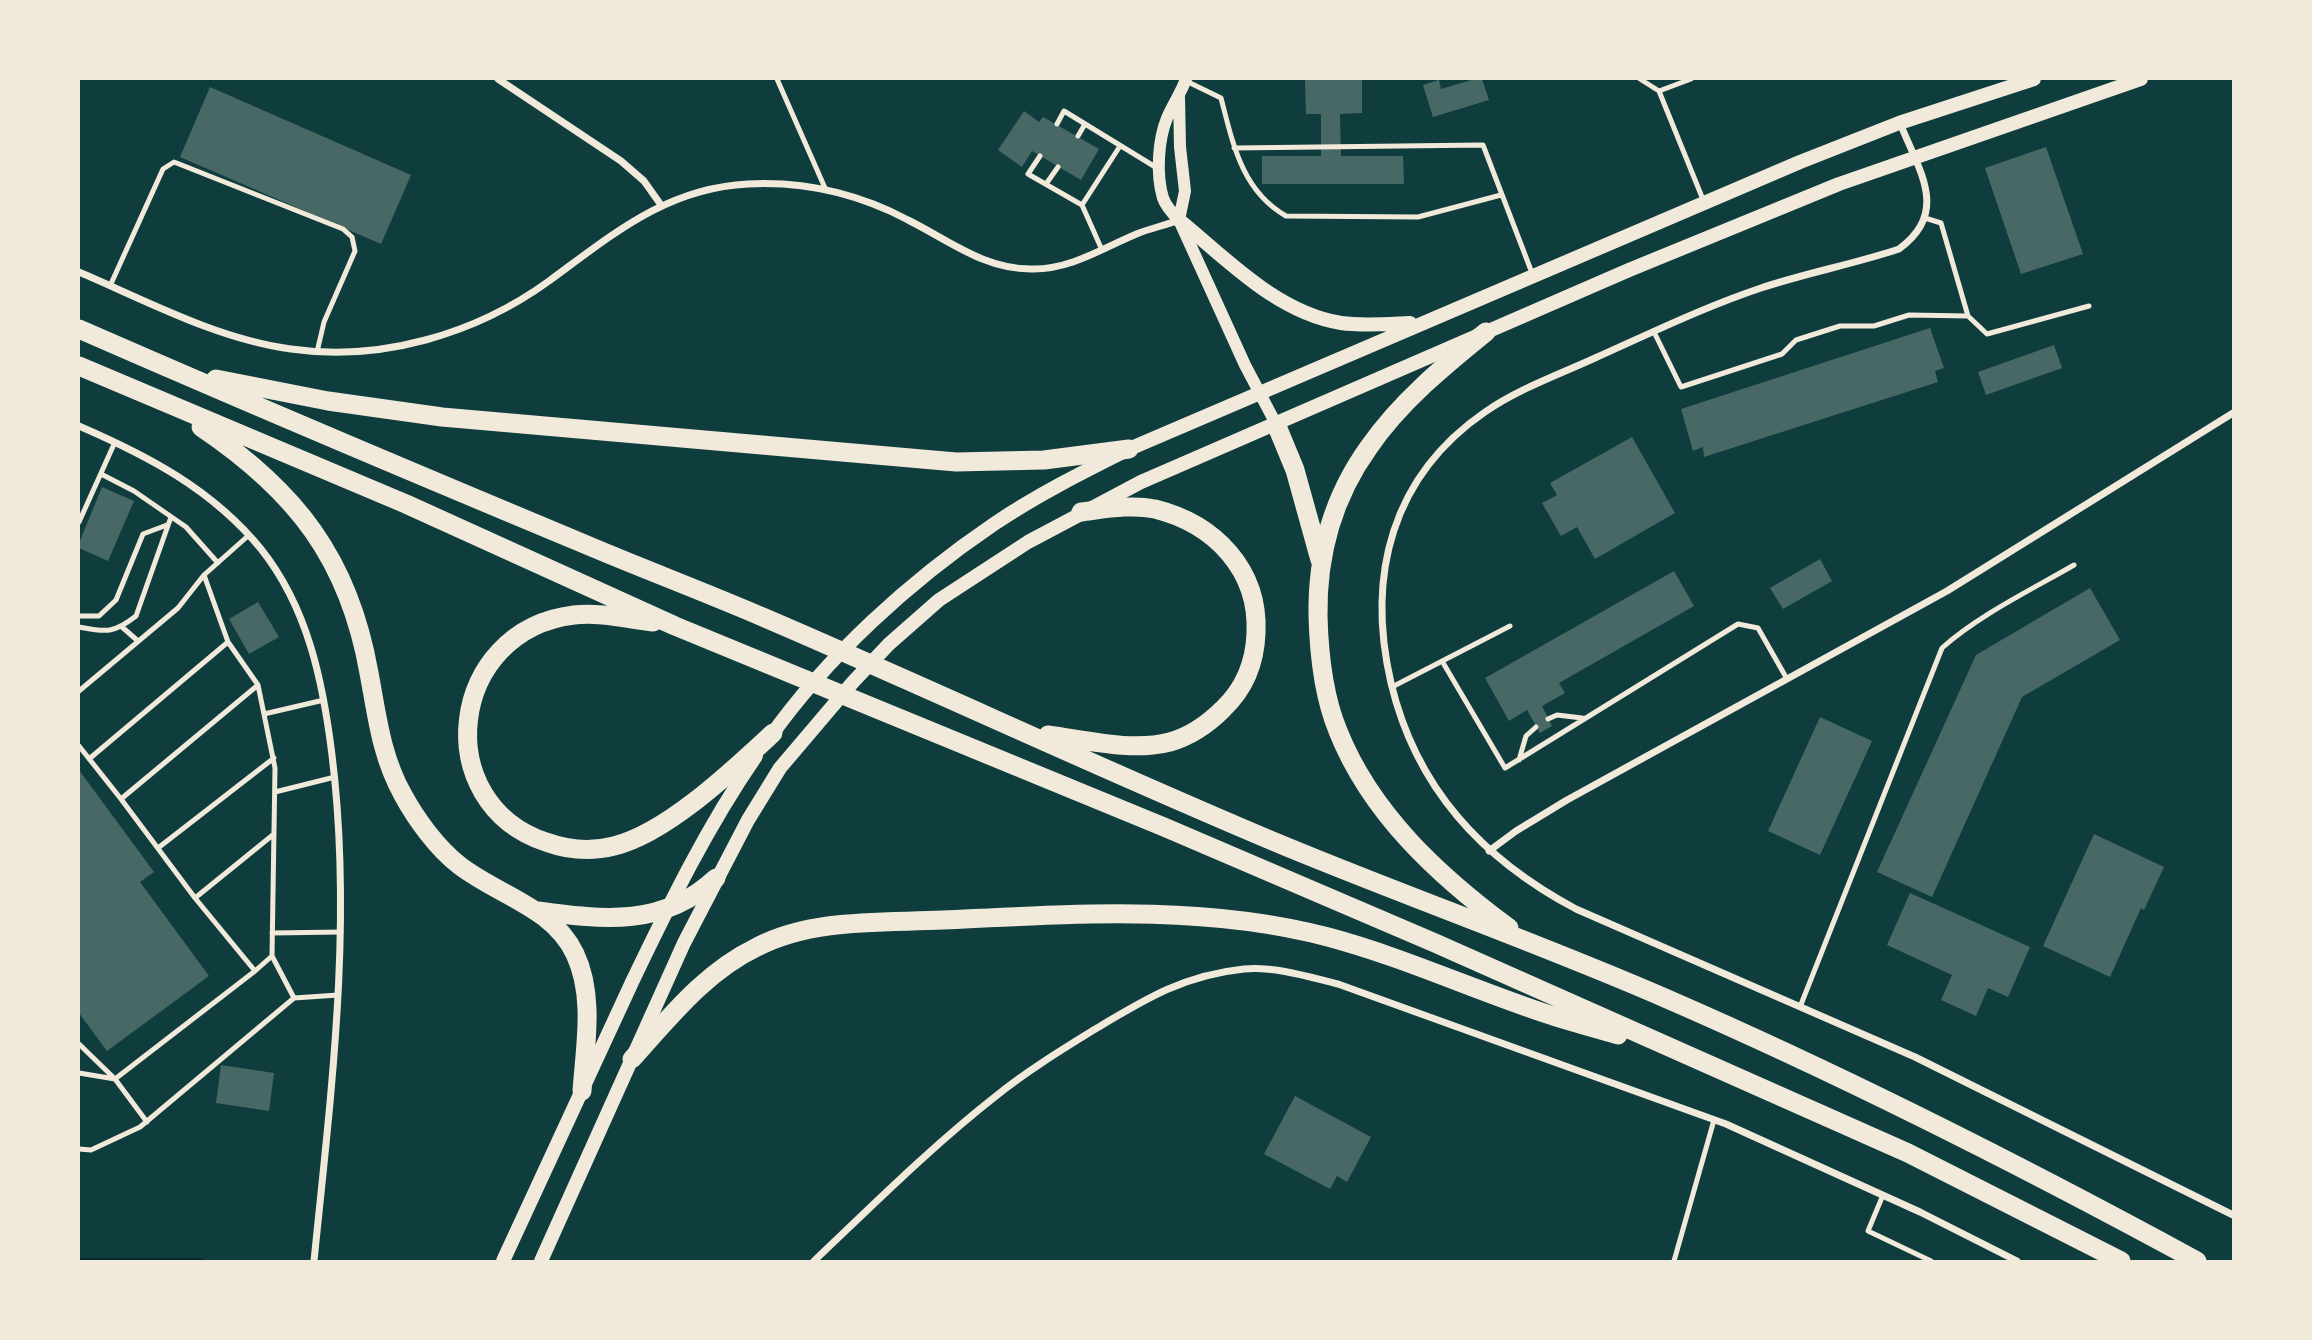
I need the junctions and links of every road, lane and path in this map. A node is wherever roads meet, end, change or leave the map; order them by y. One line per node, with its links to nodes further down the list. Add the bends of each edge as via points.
1 (498, 79): 24 (street, via 621,161 644,181)
2 (777, 79): 21 (lane)
3 (1184, 79): 9 (street); 15 (lane, via 1221,98)
4 (1640, 79): 8 (lane)
5 (1690, 79): 8 (lane)
6 (2034, 79): 10 (main road)
7 (2141, 79): 17 (main road)
8 (1659, 91): 23 (lane)
9 (1180, 97): 19 (street, via 1160,144); 27 (street, via 1185,191)
10 (1899, 123): 17 (street); 23 (main road)
11 (1056, 124): 12 (lane, via 1064,111)
12 (1085, 124): 13 (lane); 14 (lane)
13 (1078, 136)
14 (1120, 146): 19 (lane); 25 (lane)
15 (1234, 148): 22 (lane, via 1483,145); 22 (lane, via 1259,196 1286,216 1418,217)
16 (1040, 156): 20 (lane, via 1028,174)
17 (1913, 157): 26 (street, via 1928,204); 36 (main road, via 1773,210)
18 (1058, 167): 20 (lane)
19 (1160, 169): 27 (street, via 1163,197)
20 (1046, 184): 25 (lane)
21 (825, 188): 24 (street, via 746,184 706,190); 28 (street, via 867,201 975,257 1004,267 1050,268)
22 (1502, 195): 30 (lane)
23 (1704, 202): 30 (main road)
24 (661, 205): 38 (street, via 478,323 403,345)
25 (1082, 205): 28 (lane)
26 (1925, 218): 33 (lane, via 1941,223); 37 (street, via 1914,238 1899,249 1760,288)
27 (1179, 220): 28 (street); 34 (main road, via 1264,289 1305,313 1341,323); 41 (street)
28 (1102, 251)
29 (79, 272): 31 (street)
30 (1532, 275): 34 (main road)
31 (110, 286): 38 (street, via 239,337); 38 (lane, via 163,169 174,162 343,229 352,237 355,251 324,321)
32 (2088, 306): 33 (lane, via 1987,334)
33 (1968, 316): 37 (lane, via 1909,316 1874,326 1840,326 1796,340 1782,354 1681,387)
34 (1422, 322): 41 (main road)
35 (79, 329): 40 (highway)
36 (1486, 332): 44 (main road); 54 (highway, via 1396,413 1369,446 1348,480)
37 (1654, 332): 68 (street, via 1497,404 1433,457 1397,516 1381,586 1385,659)
38 (317, 352)
39 (79, 366): 42 (highway)
40 (173, 370): 47 (highway, via 328,401 442,416 956,462 1044,460); 76 (highway, via 756,614)
41 (1260, 394): 44 (street); 47 (main road)
42 (162, 401): 59 (highway, via 406,504); 90 (highway, via 256,468 293,505 322,544 346,588 359,625 377,727 403,795 457,864)
43 (2233, 413): 66 (street, via 1947,591)
44 (1276, 424): 49 (main road); 54 (highway, via 1295,470)
45 (79, 426): 46 (street)
46 (115, 442): 48 (lane); 53 (street, via 203,491)
47 (1129, 449): 75 (main road, via 1054,487 939,564 850,644)
48 (101, 474): 50 (lane); 51 (lane)
49 (1081, 512): 76 (highway, via 1136,506 1155,509 1193,524 1226,548 1254,598 1253,662 1227,705 1196,731 1168,742 1124,744); 87 (main road, via 939,600 853,682 780,768)
50 (171, 517): 52 (lane); 55 (lane)
51 (79, 522)
52 (168, 525): 58 (lane, via 143,534 116,600 99,616); 62 (lane, via 136,616)
53 (249, 535): 55 (lane); 70 (street, via 281,578 303,621)
54 (1320, 561): 93 (highway, via 1322,668 1337,729 1350,758 1412,846 1453,885)
55 (218, 563): 57 (lane)
56 (2074, 565): 98 (lane, via 1942,648)
57 (204, 576): 63 (lane, via 178,608); 64 (lane)
58 (79, 616)
59 (675, 626): 75 (highway, via 575,615 523,631 505,645 480,678 467,723 474,770 497,810 514,827 560,847 615,846 645,833 720,782); 100 (highway, via 1337,900)
60 (1510, 626): 65 (lane)
61 (79, 627): 62 (lane, via 108,632)
62 (122, 627): 63 (lane)
63 (138, 641): 69 (lane)
64 (228, 642): 67 (lane); 79 (lane)
65 (1442, 661): 68 (lane); 80 (lane, via 1505,768)
66 (1787, 679): 73 (lane, via 1758,628 1738,624); 86 (street, via 1567,800)
67 (258, 685): 71 (lane); 83 (lane)
68 (1392, 687): 86 (street, via 1411,746 1436,789)
69 (79, 691)
70 (324, 700): 71 (lane); 81 (street)
71 (264, 714): 78 (lane)
72 (1548, 719): 73 (lane, via 1557,715)
73 (1583, 719): 80 (lane)
74 (1536, 726): 80 (lane, via 1526,736)
75 (773, 733): 89 (main road, via 732,790)
76 (1025, 733): 93 (highway, via 1285,846 1474,923)
77 (79, 746): 79 (lane)
78 (274, 758): 82 (lane); 85 (lane)
79 (89, 760): 83 (lane)
80 (1519, 760)
81 (335, 776): 82 (lane); 91 (street, via 341,840)
82 (275, 792): 84 (lane)
83 (121, 799): 85 (lane)
84 (274, 834): 88 (lane); 92 (lane)
85 (158, 848): 88 (lane)
86 (1489, 851): 98 (street, via 1539,889 1576,909)
87 (716, 878): 89 (highway, via 686,901); 101 (main road)
88 (195, 898): 95 (lane)
89 (668, 908): 90 (highway, via 603,919); 104 (main road)
90 (538, 911): 104 (highway, via 568,942 582,973 587,1005)
91 (341, 932): 92 (lane); 96 (street)
92 (272, 933): 94 (lane)
93 (1521, 937): 118 (highway, via 1807,1062)
94 (272, 956): 95 (lane); 97 (lane)
95 (255, 971): 103 (lane)
96 (339, 995): 97 (lane); 110 (street)
97 (295, 998): 106 (lane)
98 (1800, 1007): 109 (street, via 1915,1056)
99 (79, 1044): 103 (lane)
100 (1692, 1057): 101 (highway, via 1547,1014 1326,937 1222,919 1063,914 832,925 790,933 725,964 678,1007); 117 (highway, via 1908,1153)
101 (632, 1059): 112 (main road)
102 (79, 1073): 103 (lane)
103 (115, 1079): 106 (lane)
104 (582, 1091): 111 (main road)
105 (1714, 1120): 108 (street); 113 (street, via 1338,984 1247,968 1214,973 1182,982 1130,1008 997,1095); 114 (lane)
106 (147, 1122): 107 (lane, via 90,1150)
107 (79, 1149)
108 (1883, 1195): 115 (lane, via 1868,1231); 116 (street)
109 (2233, 1215)
110 (314, 1261)
111 (503, 1261)
112 (541, 1261)
113 (814, 1261)
114 (1674, 1261)
115 (1931, 1261)
116 (2017, 1261)
117 (2121, 1261)
118 (2197, 1261)

